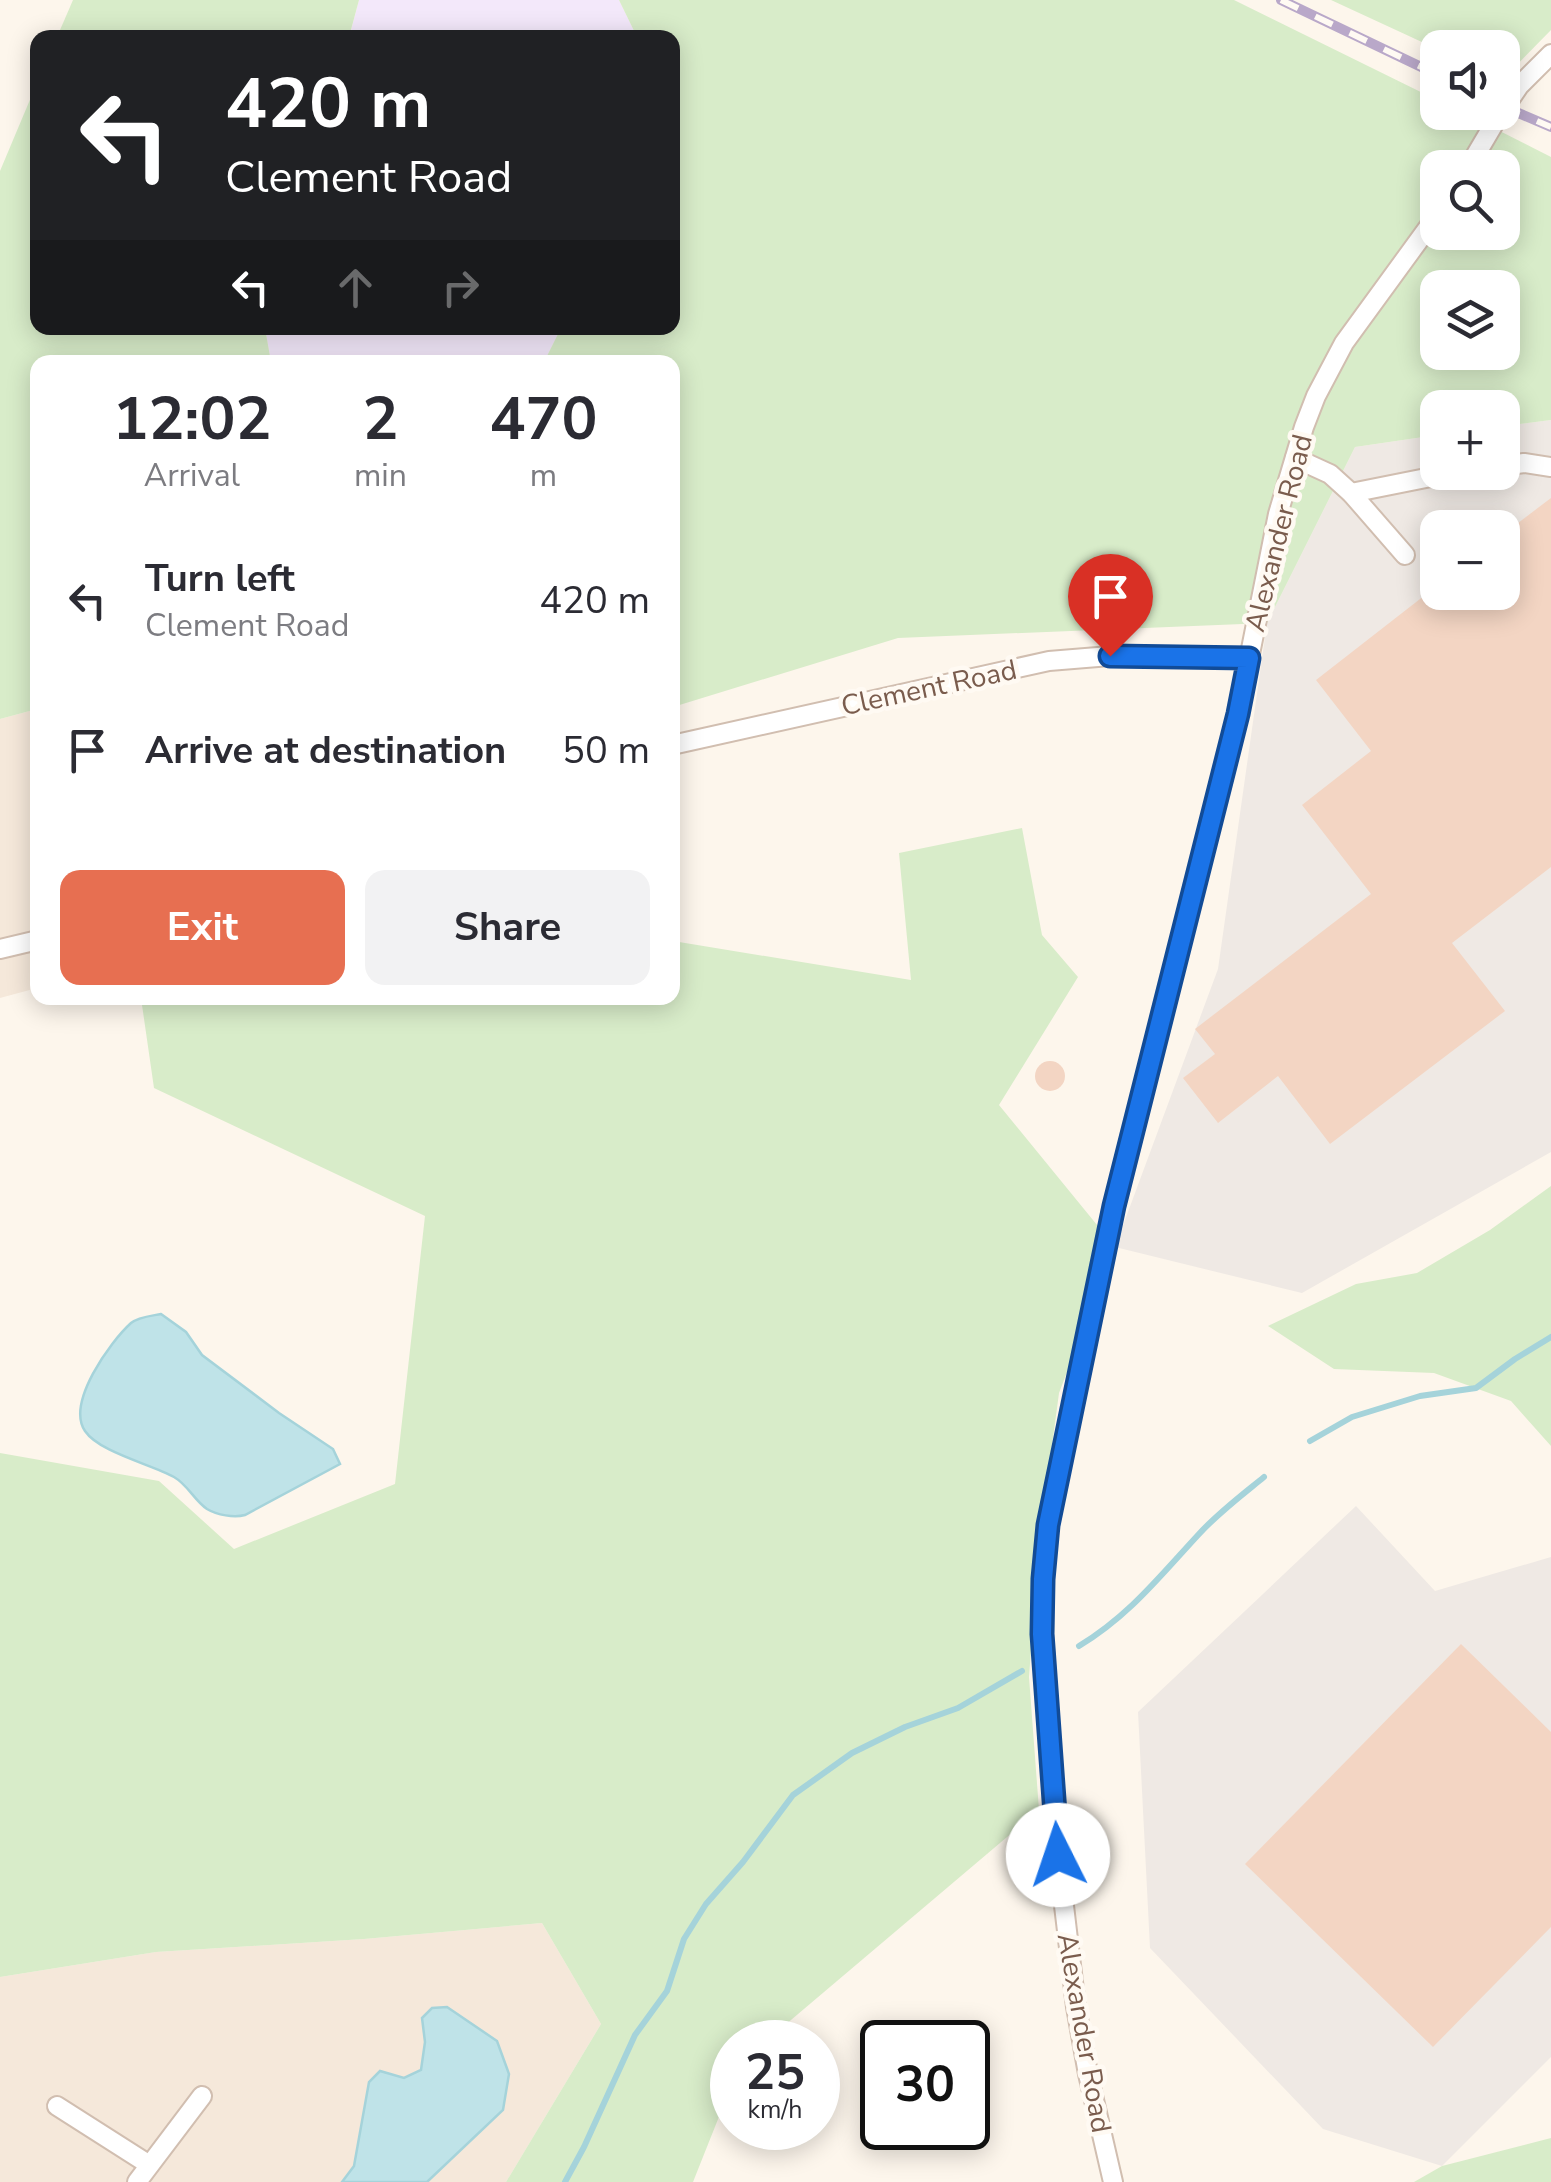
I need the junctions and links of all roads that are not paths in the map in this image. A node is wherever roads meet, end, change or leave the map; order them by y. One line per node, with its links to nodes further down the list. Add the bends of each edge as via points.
1 (1551, 54): 2 (street)
2 (1520, 85)
3 (1420, 239): 4 (street, Alexander Road, via 1329,368)
4 (1295, 458): 8 (street); 10 (street, Alexander Road)
5 (1520, 464): 6 (street)
6 (1551, 467)
7 (1420, 479): 8 (street)
8 (1351, 493): 9 (street)
9 (1404, 555)
10 (1249, 658): 11 (street, Clement Road, via 1049,662); 18 (street, Alexander Road, via 1114,1206 1054,1492 1043,1579 1067,1942)
11 (680, 744)
12 (30, 942): 13 (street)
13 (0, 949)
14 (202, 2096): 16 (street)
15 (57, 2106): 16 (street)
16 (148, 2164): 17 (street)
17 (137, 2182)
18 (1113, 2182)

